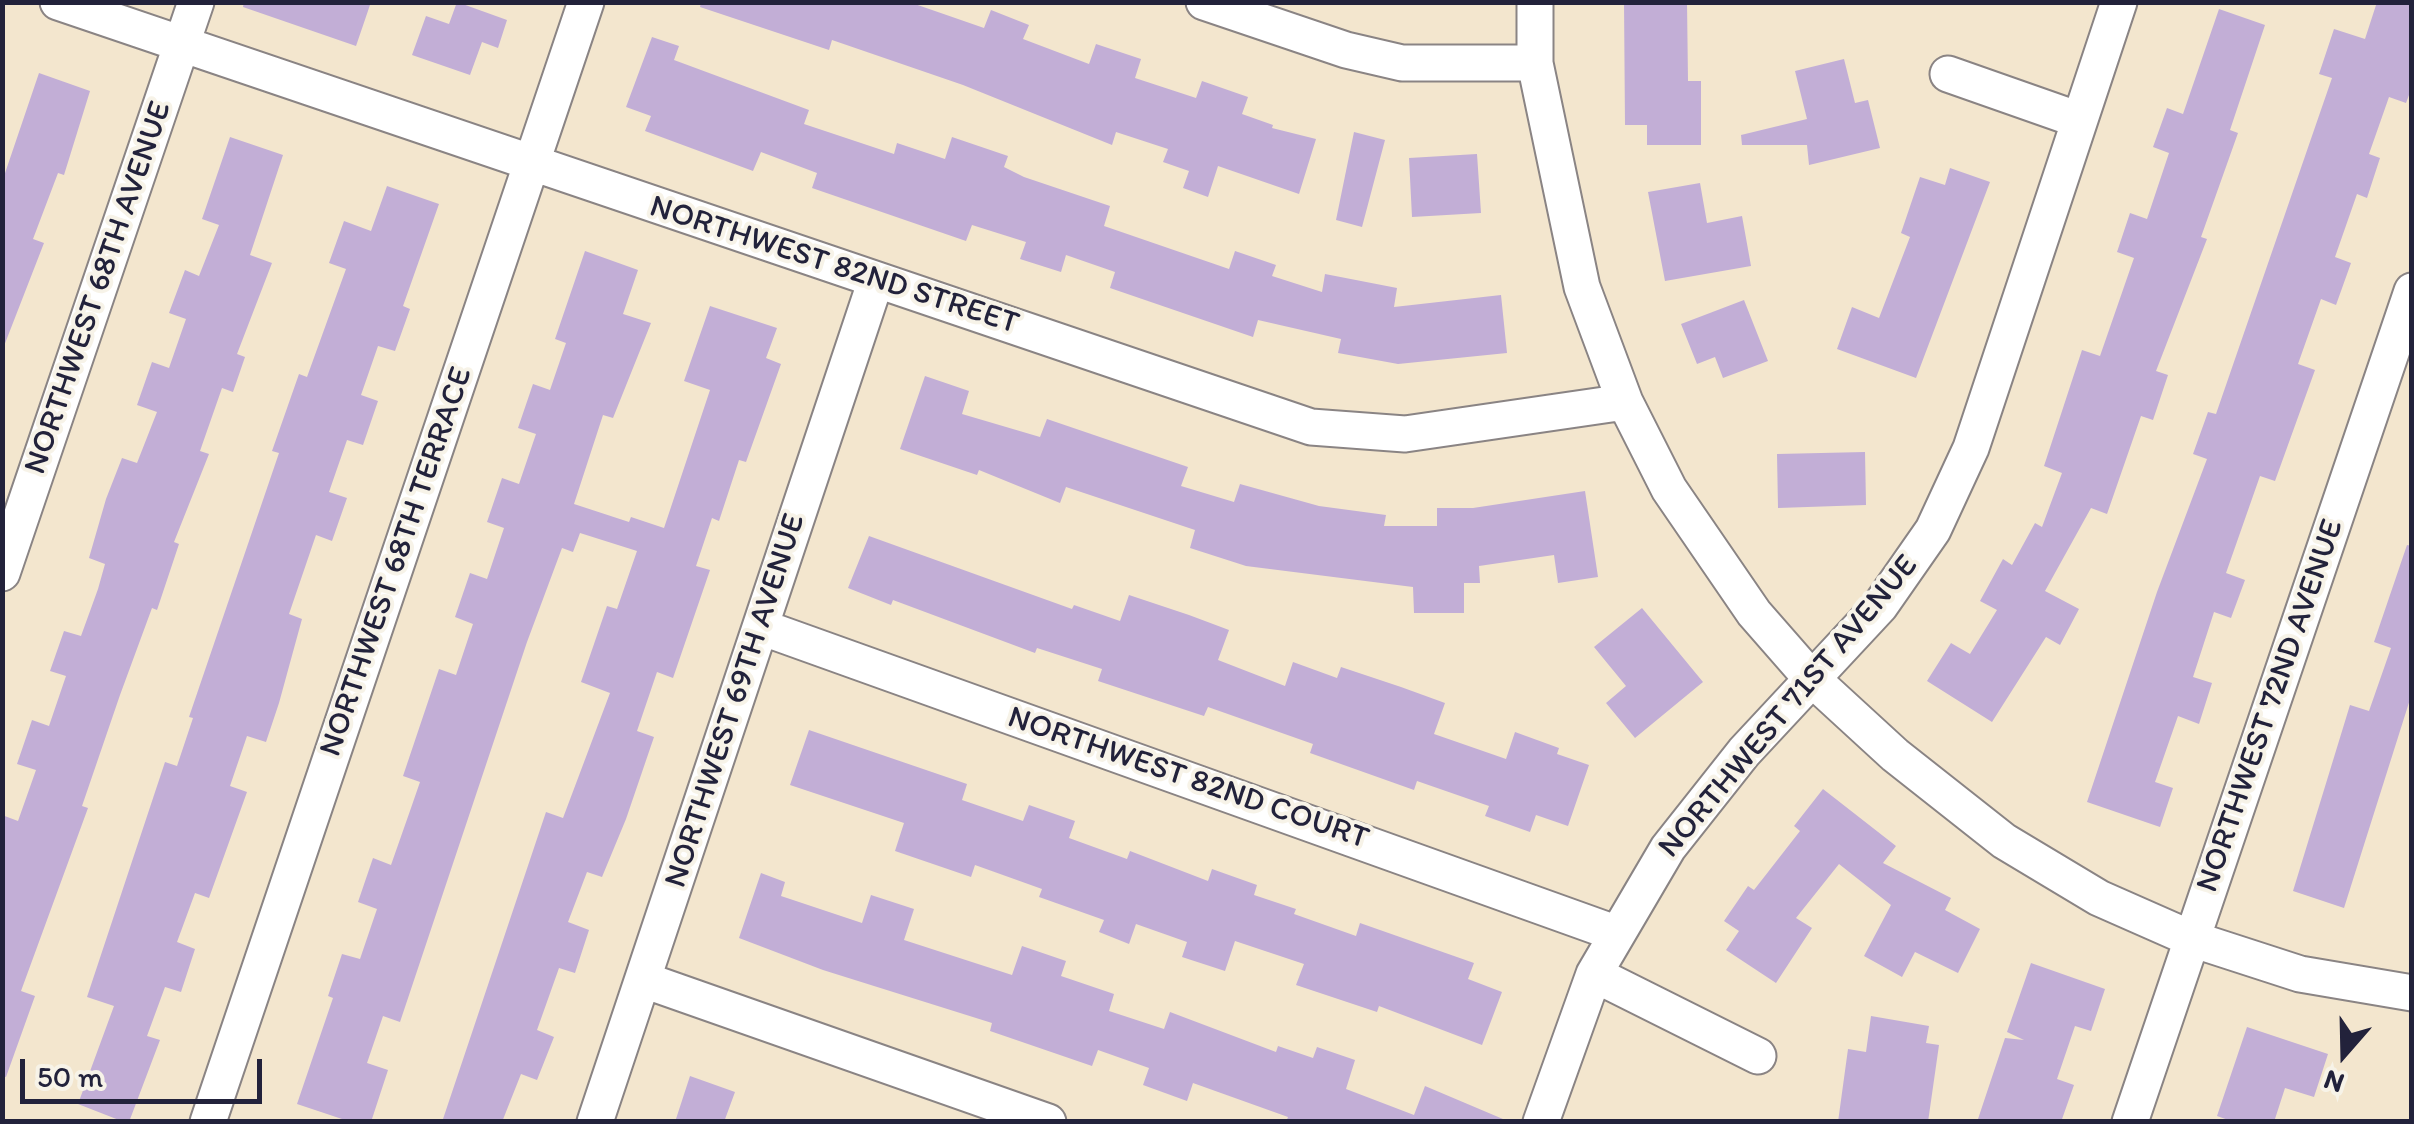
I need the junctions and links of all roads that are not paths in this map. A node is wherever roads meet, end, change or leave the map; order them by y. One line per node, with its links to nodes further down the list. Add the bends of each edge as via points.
1 (58, 2): 7 (street, NORTHWEST 82ND STREET)
2 (196, 2): 7 (street, NORTHWEST 68TH AVENUE)
3 (586, 2): 11 (street, NORTHWEST 68TH TERRACE)
4 (1204, 2): 8 (street, via 1402,62)
5 (1535, 2): 8 (street)
6 (2119, 2): 10 (street, NORTHWEST 71ST AVENUE)
7 (182, 44): 11 (street, NORTHWEST 82ND STREET); 15 (street, NORTHWEST 68TH AVENUE)
8 (1535, 63): 14 (street, via 1582,287)
9 (1948, 74): 10 (street)
10 (2079, 120): 17 (street, NORTHWEST 71ST AVENUE, via 1971,448 1933,530 1880,606)
11 (532, 166): 12 (street, NORTHWEST 82ND STREET); 24 (street, NORTHWEST 68TH TERRACE)
12 (876, 280): 14 (street, NORTHWEST 82ND STREET, via 1311,427 1405,434); 16 (street, NORTHWEST 69TH AVENUE)
13 (2412, 290): 19 (street, NORTHWEST 72ND AVENUE)
14 (1625, 402): 17 (street, via 1669,489 1754,613)
15 (2, 573)
16 (761, 627): 18 (street, NORTHWEST 82ND COURT); 21 (street, NORTHWEST 69TH AVENUE)
17 (1810, 677): 18 (street, NORTHWEST 71ST AVENUE, via 1668,848); 19 (street, via 2004,841 2099,898)
18 (1615, 933): 20 (street, NORTHWEST 71ST AVENUE)
19 (2192, 939): 22 (street, via 2300,974); 28 (street, NORTHWEST 72ND AVENUE)
20 (1594, 974): 23 (street); 27 (street, NORTHWEST 71ST AVENUE)
21 (644, 980): 25 (street, NORTHWEST 69TH AVENUE); 26 (street)
22 (2412, 993)
23 (1758, 1056)
24 (208, 1122)
25 (595, 1122)
26 (1048, 1122)
27 (1541, 1122)
28 (2130, 1122)

